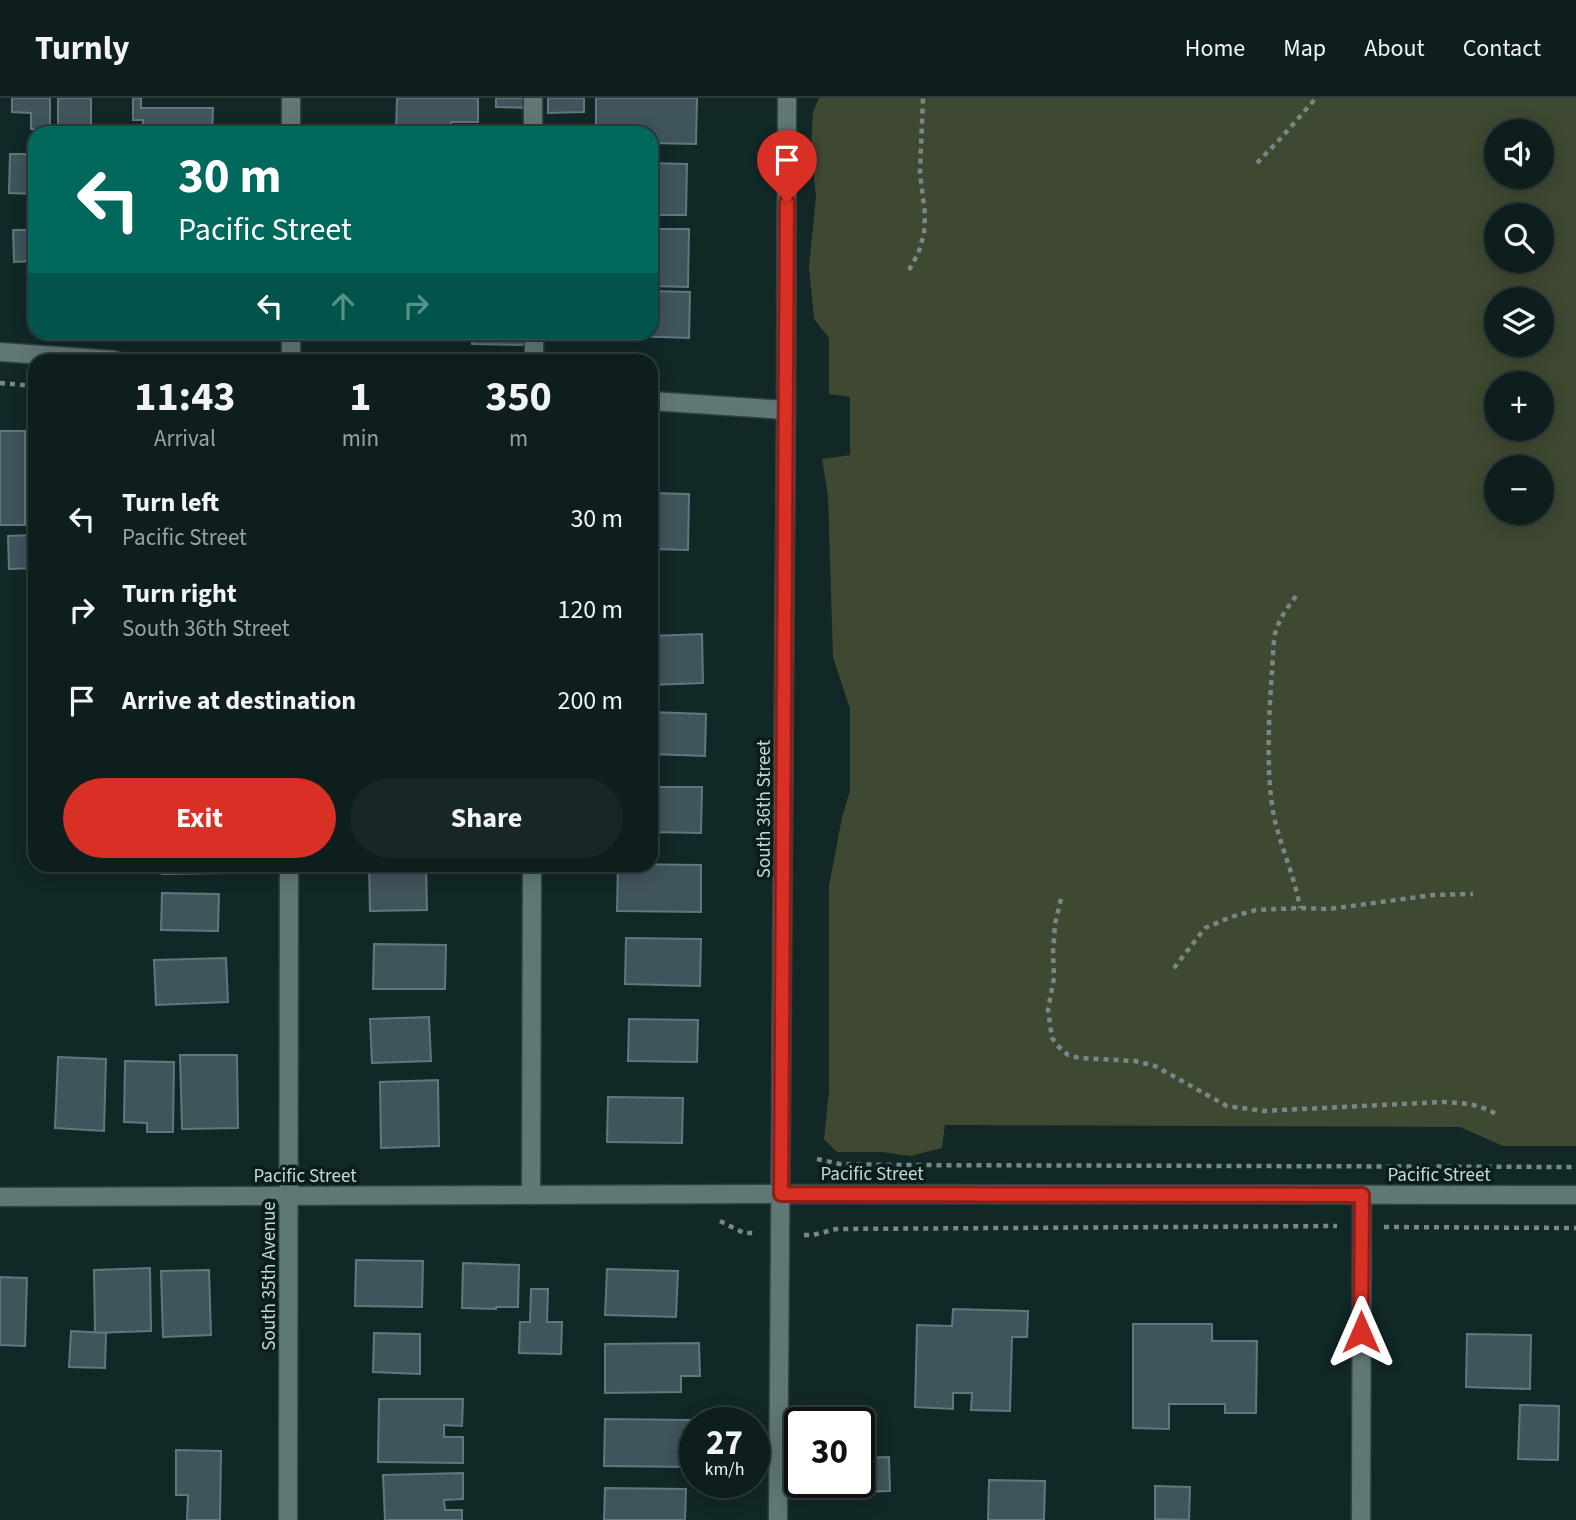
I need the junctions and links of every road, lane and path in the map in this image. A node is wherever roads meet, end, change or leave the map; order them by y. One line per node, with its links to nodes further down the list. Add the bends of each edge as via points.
1 (291, 98): 6 (street)
2 (533, 98): 7 (street)
3 (787, 98): 15 (street, South 36th Street)
4 (923, 98): 9 (path, via 920,173 925,224)
5 (1316, 98): 8 (path)
6 (291, 126)
7 (533, 126)
8 (1257, 163)
9 (909, 270)
10 (0, 352): 11 (street)
11 (28, 354)
12 (0, 383): 13 (path)
13 (28, 385)
14 (658, 401): 15 (street)
15 (786, 410): 26 (street, South 36th Street)
16 (1296, 596): 21 (path, via 1275,634 1269,769 1275,823)
17 (289, 872): 30 (street, South 35th Avenue)
18 (532, 872): 27 (street)
19 (1473, 894): 21 (path)
20 (1062, 900): 23 (path, via 1055,924 1048,1010 1052,1038 1068,1055 1155,1066 1227,1106 1246,1109 1444,1102 1467,1103)
21 (1300, 908): 22 (path, via 1256,910 1205,928)
22 (1174, 968)
23 (1496, 1114)
24 (817, 1159): 25 (path, via 907,1165)
25 (1576, 1167)
26 (781, 1194): 27 (street, Pacific Street); 28 (street, Pacific Street); 36 (street, South 36th Street)
27 (531, 1195): 30 (street, Pacific Street)
28 (1362, 1195): 29 (street, Pacific Street); 32 (street)
29 (1576, 1195)
30 (289, 1196): 31 (street, Pacific Street); 35 (street, South 35th Avenue)
31 (0, 1197)
32 (1362, 1226): 33 (path); 34 (path, via 836,1229); 37 (street)
33 (1576, 1228)
34 (813, 1235)
35 (288, 1520)
36 (778, 1520)
37 (1361, 1520)

